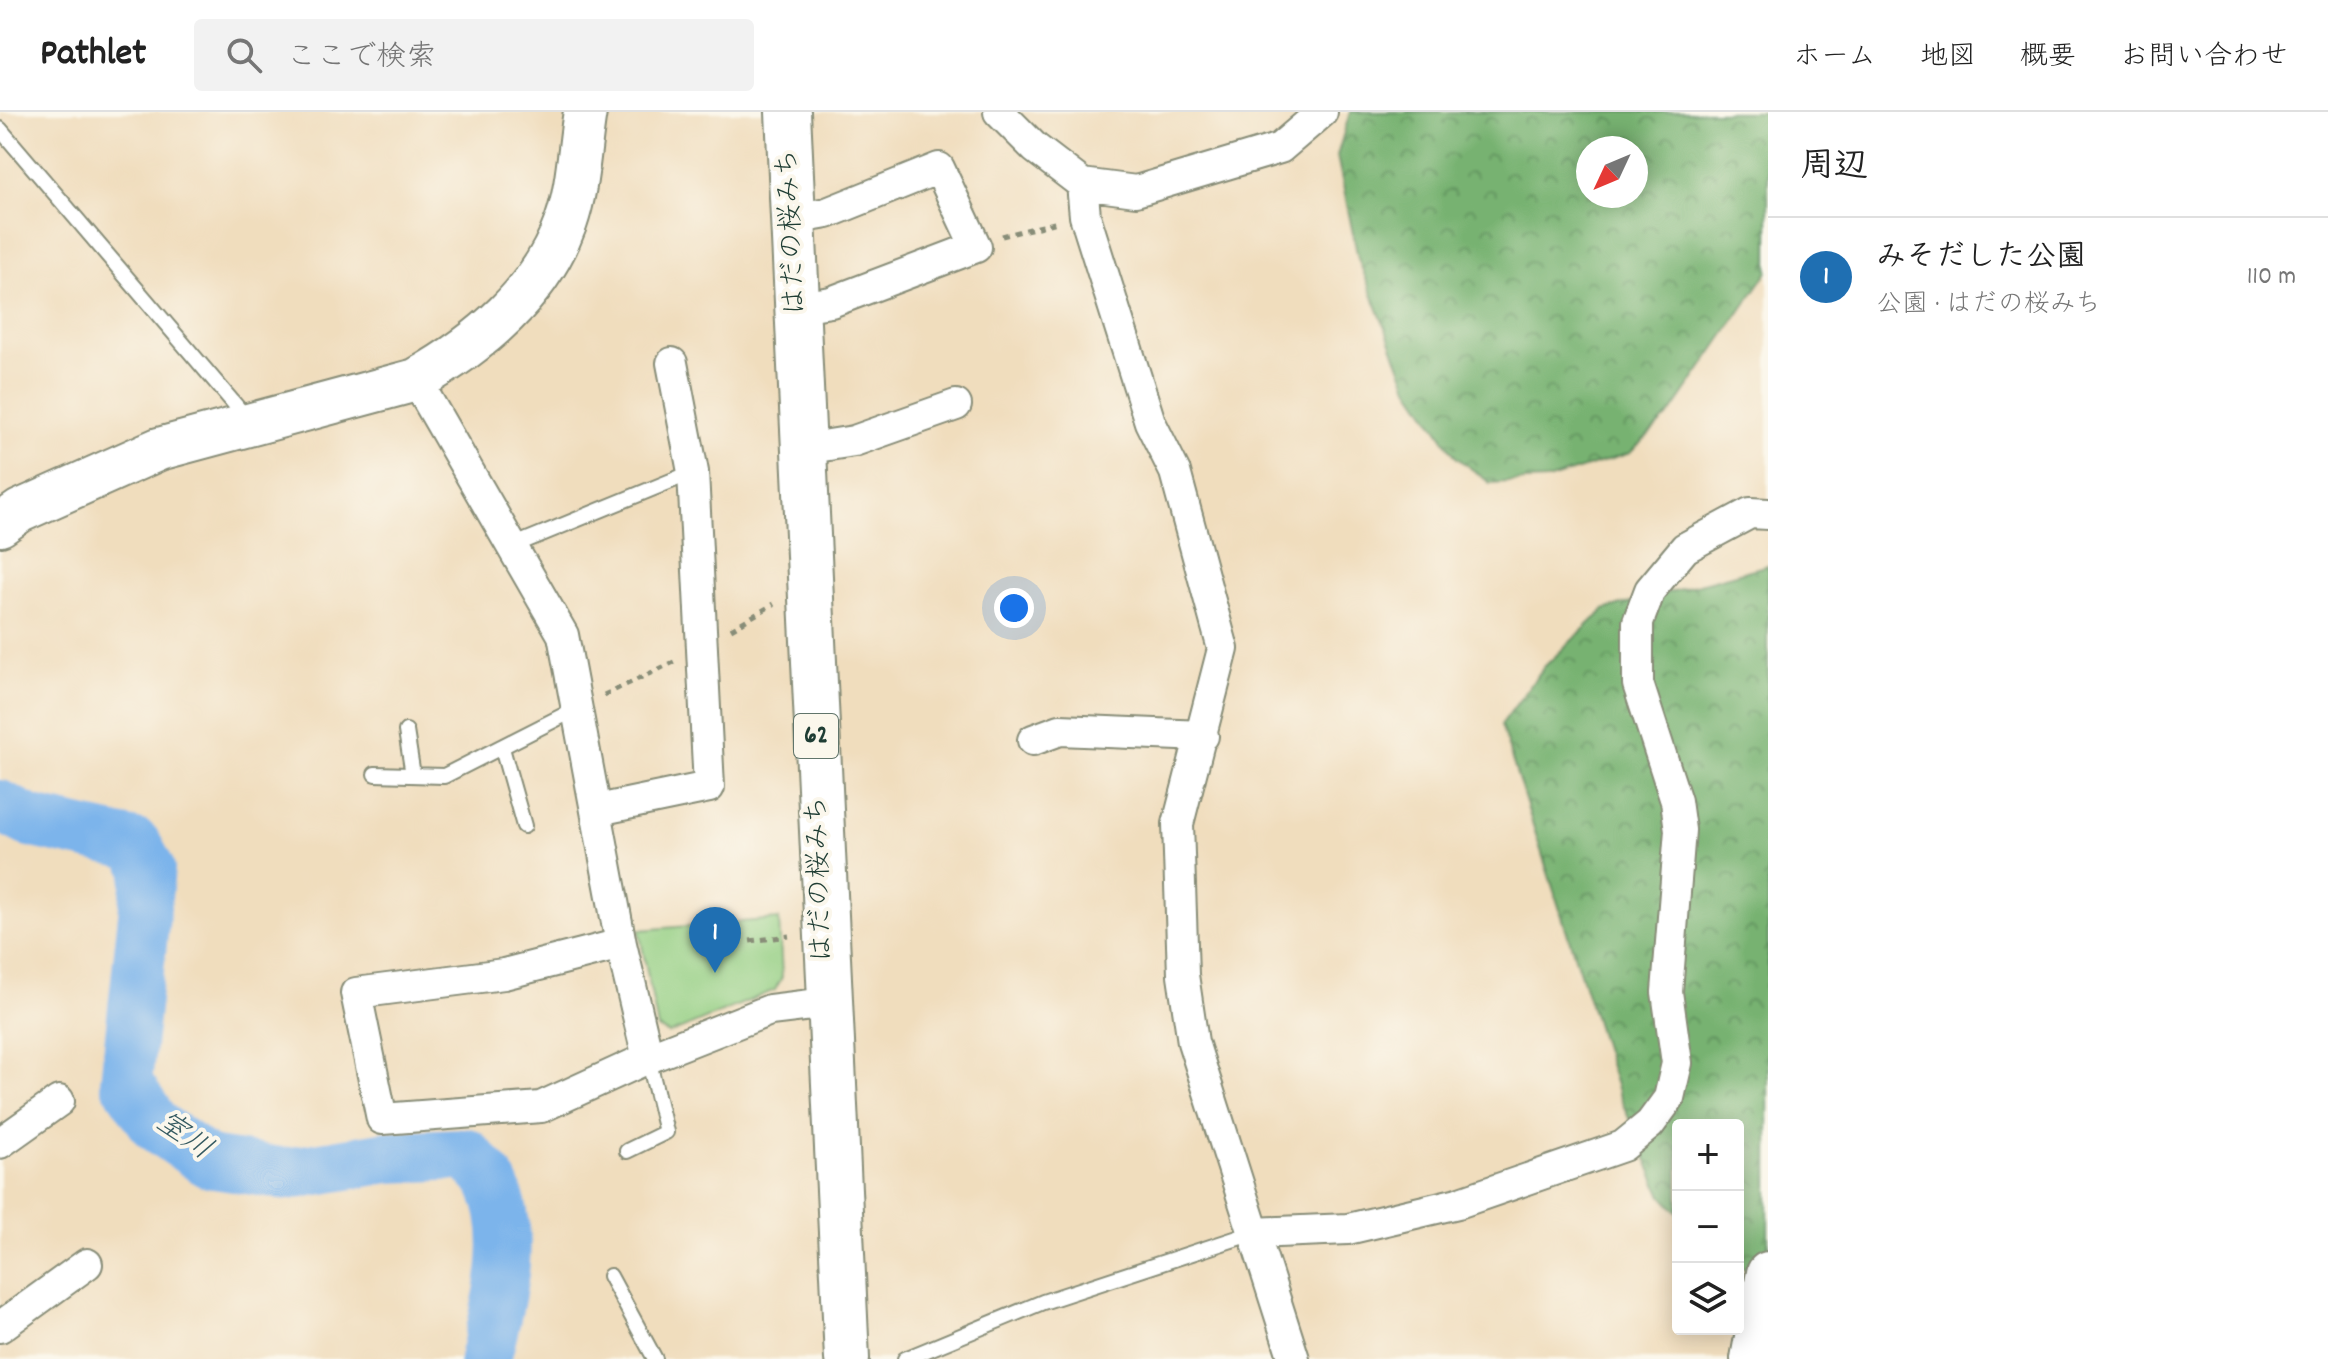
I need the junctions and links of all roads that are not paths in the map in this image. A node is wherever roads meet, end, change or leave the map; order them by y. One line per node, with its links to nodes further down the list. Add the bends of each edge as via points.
1 (585, 112): 10 (street, via 567,219 551,254 527,292 492,329)
2 (788, 112): 7 (main road, はだの桜みち / 62)
3 (999, 112): 6 (street)
4 (1322, 112): 6 (street, via 1280,148 1136,191)
5 (0, 129): 12 (lane)
6 (1082, 184): 21 (street, via 1085,216 1150,422 1175,472 1223,649)
7 (793, 219): 8 (main road, はだの桜みち / 62); 8 (street, via 827,213 939,168 976,247 831,302)
8 (798, 307): 13 (main road, はだの桜みち / 62)
9 (672, 363): 14 (street)
10 (416, 380): 12 (street); 17 (street)
11 (956, 405): 13 (street, via 854,441)
12 (252, 425): 16 (street, via 159,449 20,511)
13 (804, 449): 28 (main road, はだの桜みち / 62)
14 (693, 472): 17 (lane); 25 (street, via 709,787)
15 (1768, 514): 33 (street, via 1750,513 1685,548 1650,590 1638,622 1638,684 1676,801 1680,830 1667,992 1677,1063 1669,1098 1650,1124 1623,1146 1458,1203 1348,1229)
16 (0, 525)
17 (510, 547): 18 (street, via 563,635)
18 (578, 708): 22 (lane); 25 (street)
19 (1050, 727): 21 (street)
20 (406, 731): 24 (lane)
21 (1203, 736): 33 (street, via 1178,824 1183,975 1193,1042)
22 (502, 748): 24 (lane, via 444,776); 26 (lane)
23 (375, 774): 24 (lane)
24 (413, 775)
25 (598, 810): 27 (street)
26 (524, 826)
27 (621, 944): 29 (street); 29 (street, via 504,974 356,993 382,1119 541,1107)
28 (828, 1003): 29 (street, via 770,1010); 39 (main road, はだの桜みち / 62)
29 (648, 1058): 32 (lane, via 666,1132)
30 (59, 1101): 31 (street)
31 (0, 1143)
32 (627, 1151)
33 (1253, 1233): 40 (lane, via 1043,1302); 41 (street)
34 (87, 1264): 37 (street)
35 (1768, 1273): 42 (street)
36 (610, 1276): 38 (lane)
37 (0, 1327)
38 (655, 1359)
39 (847, 1359)
40 (905, 1359)
41 (1294, 1359)
42 (1752, 1359)

